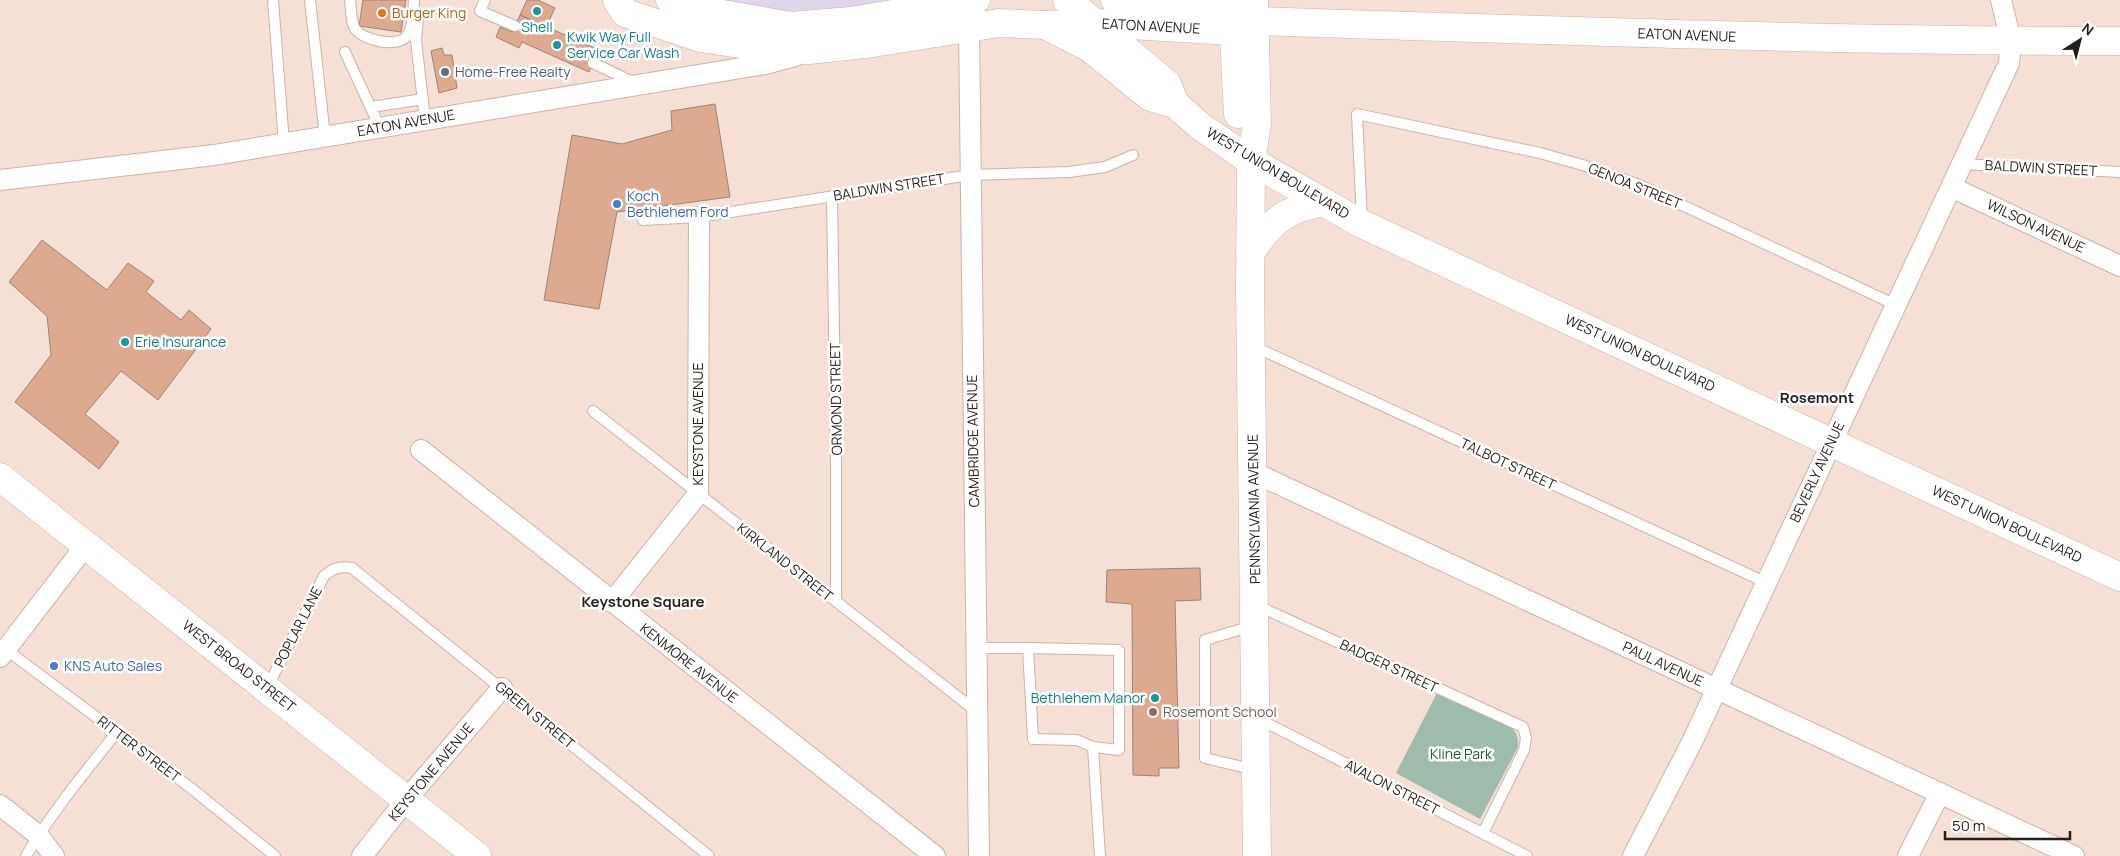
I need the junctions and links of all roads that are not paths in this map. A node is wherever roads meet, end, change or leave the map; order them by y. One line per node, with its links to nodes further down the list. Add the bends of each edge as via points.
1 (273, 0): 30 (lane)
2 (310, 0): 29 (lane)
3 (350, 0): 4 (lane, via 354,26 360,34 369,39 398,42 410,30)
4 (414, 0)
5 (421, 0): 24 (lane, via 416,40)
6 (485, 0): 16 (lane, via 480,11)
7 (617, 0): 20 (main road, WEST UNION BOULEVARD, via 625,13 701,38 774,49)
8 (670, 0): 9 (main road, via 688,8 791,26 851,21)
9 (976, 0)
10 (1067, 0): 14 (main road, WEST UNION BOULEVARD)
11 (1114, 0): 13 (main road, EATON AVENUE)
12 (2001, 0): 19 (street, BEVERLY AVENUE)
13 (1241, 12): 14 (main road, EATON AVENUE); 19 (main road, EATON AVENUE, via 1674,35); 32 (main road, PENNSYLVANIA AVENUE, via 1256,124)
14 (1096, 22): 15 (main road, EATON AVENUE); 25 (main road, WEST UNION BOULEVARD, via 1167,84)
15 (1045, 25): 17 (main road, WEST UNION BOULEVARD, via 999,23); 25 (main road, WEST UNION BOULEVARD, via 1090,48 1150,97)
16 (515, 26)
17 (969, 26): 20 (main road, WEST UNION BOULEVARD, via 873,43); 35 (street, CAMBRIDGE AVENUE)
18 (2120, 40): 19 (main road, EATON AVENUE)
19 (2011, 41): 33 (street, BEVERLY AVENUE, via 2009,64)
20 (809, 50): 23 (street, EATON AVENUE, via 765,64)
21 (345, 52): 26 (lane)
22 (593, 64): 23 (lane)
23 (637, 83): 27 (street, EATON AVENUE)
24 (423, 99): 26 (lane); 27 (lane)
25 (1175, 104): 32 (main road, WEST UNION BOULEVARD, via 1200,126)
26 (371, 108): 28 (lane)
27 (425, 120): 28 (street, EATON AVENUE)
28 (376, 128): 29 (street, EATON AVENUE)
29 (325, 137): 30 (street, EATON AVENUE)
30 (284, 143): 36 (street, EATON AVENUE, via 214,155)
31 (1133, 155): 35 (lane, BALDWIN STREET, via 1105,167 1069,172)
32 (1252, 161): 39 (main road, WEST UNION BOULEVARD); 43 (main road, PENNSYLVANIA AVENUE)
33 (1962, 164): 34 (lane, BALDWIN STREET); 37 (street, BEVERLY AVENUE)
34 (2120, 172)
35 (970, 175): 38 (lane, BALDWIN STREET); 60 (street, CAMBRIDGE AVENUE)
36 (0, 180)
37 (1951, 187): 44 (street, WILSON AVENUE); 45 (street, BEVERLY AVENUE)
38 (832, 196): 40 (lane, BALDWIN STREET); 58 (lane, ORMOND STREET)
39 (1324, 202): 42 (main road, WEST UNION BOULEVARD); 43 (main road, via 1298,208 1275,221)
40 (699, 217): 41 (lane, BALDWIN STREET); 52 (street, KEYSTONE AVENUE)
41 (643, 220)
42 (1362, 224): 45 (lane, GENOA STREET, via 1358,114 1540,153 1637,184); 48 (main road, WEST UNION BOULEVARD)
43 (1250, 254): 46 (main road, PENNSYLVANIA AVENUE)
44 (2120, 266)
45 (1896, 305): 48 (street, BEVERLY AVENUE)
46 (1251, 345): 50 (main road, PENNSYLVANIA AVENUE); 56 (lane, TALBOT STREET)
47 (594, 411): 52 (lane, KIRKLAND STREET)
48 (1832, 442): 55 (main road, WEST UNION BOULEVARD); 56 (street, BEVERLY AVENUE)
49 (421, 450): 57 (street, KENMORE AVENUE)
50 (1254, 472): 59 (main road, PENNSYLVANIA AVENUE); 65 (street, PAUL AVENUE)
51 (0, 477): 53 (main road, WEST BROAD STREET)
52 (698, 494): 57 (street, KEYSTONE AVENUE); 58 (lane, KIRKLAND STREET)
53 (86, 546): 62 (street); 63 (main road, WEST BROAD STREET)
54 (360, 574): 63 (lane, POPLAR LANE, via 342,566 324,576); 64 (lane, GREEN STREET)
55 (2120, 577)
56 (1765, 582): 65 (street, BEVERLY AVENUE)
57 (612, 602): 76 (street, KENMORE AVENUE)
58 (836, 602): 66 (lane, KIRKLAND STREET)
59 (1255, 615): 67 (main road, PENNSYLVANIA AVENUE); 70 (lane, via 1205,640 1205,758); 74 (lane, BADGER STREET, via 1523,727 1526,738 1524,750)
60 (976, 648): 61 (lane); 66 (street, CAMBRIDGE AVENUE)
61 (1028, 648): 69 (lane, via 1033,739 1077,740); 69 (lane, via 1119,650 1119,750)
62 (2, 650): 68 (lane, RITTER STREET)
63 (267, 688): 72 (main road, WEST BROAD STREET)
64 (502, 688): 72 (street, KEYSTONE AVENUE); 82 (lane, GREEN STREET)
65 (1716, 689): 71 (street, PAUL AVENUE); 87 (street, BEVERLY AVENUE)
66 (977, 712): 83 (street, CAMBRIDGE AVENUE)
67 (1256, 717): 70 (main road, PENNSYLVANIA AVENUE); 74 (lane, AVALON STREET)
68 (117, 732): 75 (lane); 79 (lane, RITTER STREET)
69 (1093, 747): 84 (lane)
70 (1257, 770): 85 (main road, PENNSYLVANIA AVENUE)
71 (1940, 793): 88 (street); 89 (street, PAUL AVENUE)
72 (406, 800): 80 (street, KEYSTONE AVENUE); 81 (main road, WEST BROAD STREET)
73 (0, 806): 75 (street)
74 (1483, 833): 86 (lane, AVALON STREET)
75 (38, 835): 77 (lane); 78 (street)
76 (925, 853)
77 (26, 856)
78 (54, 856)
79 (275, 856)
80 (362, 856)
81 (477, 856)
82 (709, 856)
83 (979, 856)
84 (1100, 856)
85 (1258, 856)
86 (1527, 856)
87 (1633, 856)
88 (1908, 856)
89 (2074, 856)

